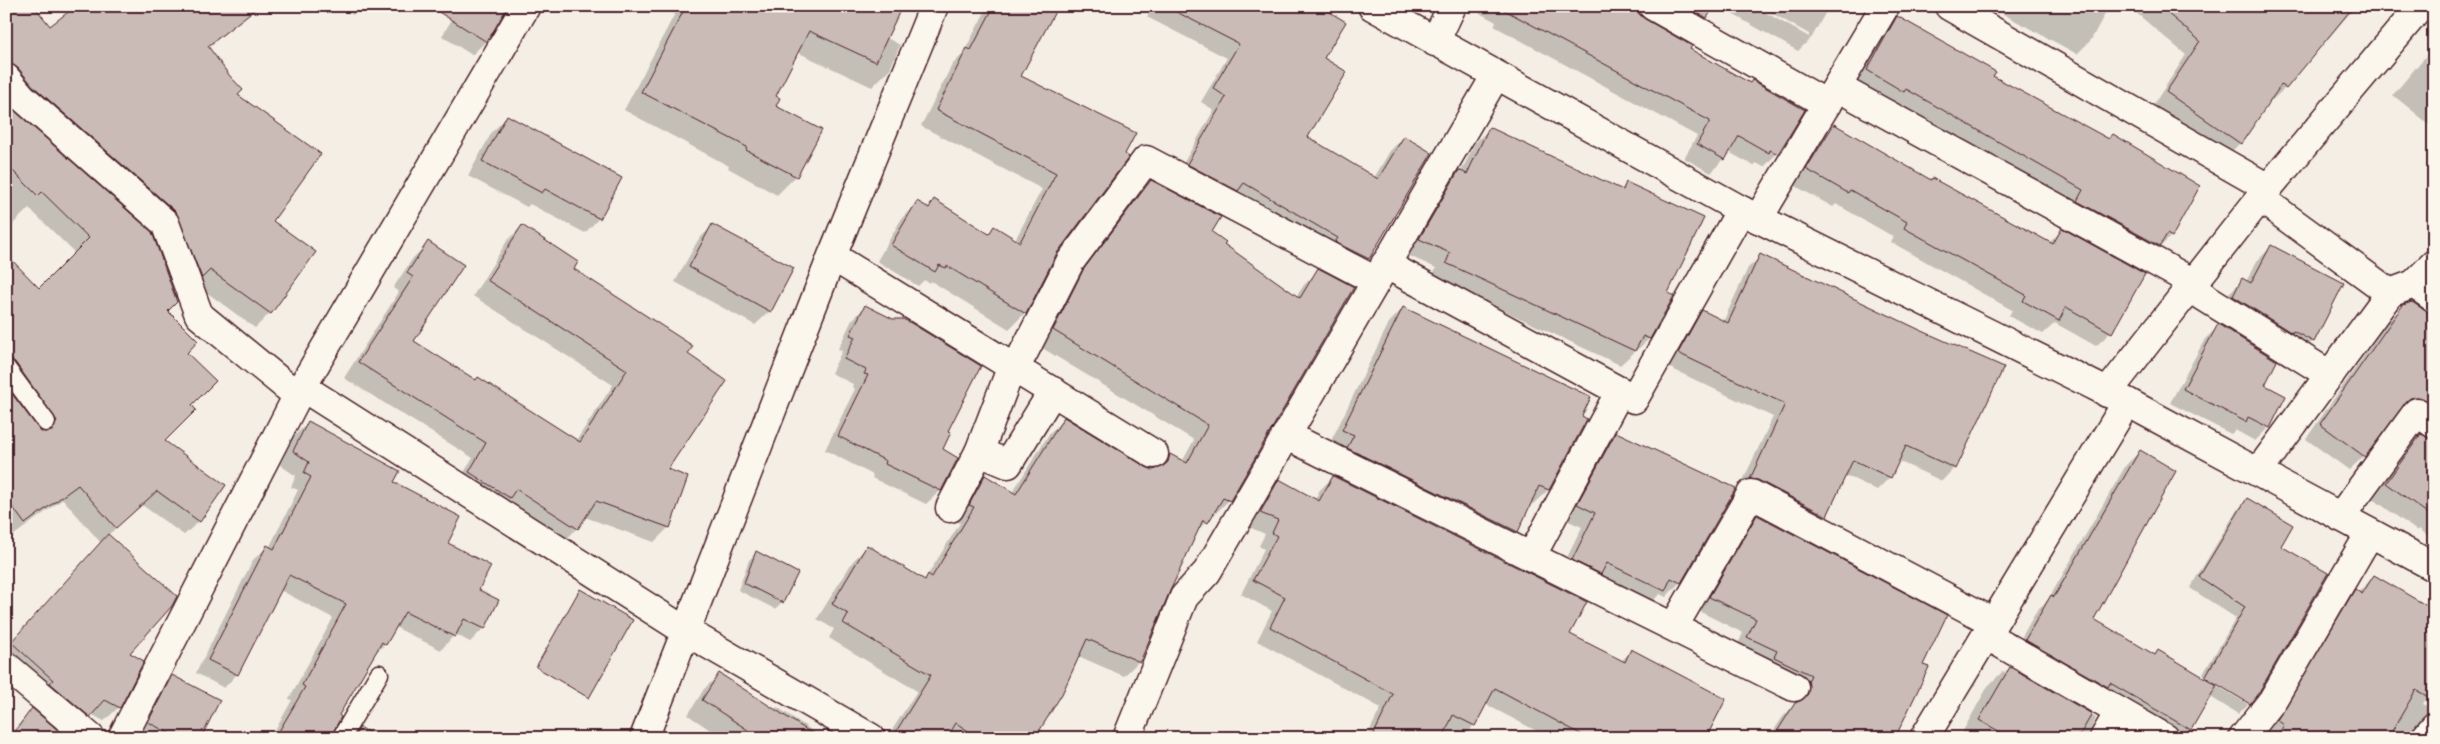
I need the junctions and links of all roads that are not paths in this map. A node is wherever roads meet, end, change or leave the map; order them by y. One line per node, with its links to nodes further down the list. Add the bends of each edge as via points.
1 (526, 6): 24 (street)
2 (934, 6): 15 (street)
3 (1372, 6): 9 (street)
4 (1452, 6): 9 (street)
5 (1653, 6): 12 (street)
6 (1885, 6): 12 (street)
7 (1949, 6): 13 (street)
8 (2421, 6): 13 (street)
9 (1435, 42): 10 (street)
10 (1496, 75): 14 (street); 17 (street)
11 (6, 78): 24 (street, via 22,97 165,223 199,315)
12 (1832, 96): 14 (street); 18 (street)
13 (2264, 193): 18 (street); 19 (street)
14 (1750, 215): 23 (street, via 1634,399); 26 (street)
15 (832, 256): 20 (street); 40 (street)
16 (2434, 264): 19 (street)
17 (1381, 272): 20 (street, via 1146,160 1070,262 1023,354); 23 (street); 29 (street)
18 (2192, 285): 22 (street); 26 (street)
19 (2413, 292): 22 (street)
20 (1012, 366): 25 (street); 30 (street)
21 (6, 368): 27 (lane)
22 (2330, 375): 32 (street)
23 (1620, 391): 36 (street)
24 (300, 392): 40 (street); 47 (street)
25 (1053, 392): 30 (street, via 1008,464); 31 (street)
26 (2117, 397): 32 (street); 39 (street)
27 (46, 422)
28 (2434, 424): 34 (street, via 2417,412)
29 (1286, 435): 36 (street); 51 (street, via 1207,572 1184,597)
30 (979, 452): 33 (street)
31 (1154, 454)
32 (2258, 472): 34 (street)
33 (950, 508)
34 (2340, 517): 35 (street)
35 (2370, 532): 37 (street); 55 (street, via 2272,701)
36 (1531, 557): 38 (street)
37 (2434, 567)
38 (1674, 626): 39 (street, via 1750,494); 43 (street)
39 (1990, 628): 44 (street); 52 (street)
40 (687, 632): 49 (street); 50 (street)
41 (6, 666): 46 (street)
42 (378, 674): 48 (lane)
43 (1794, 687)
44 (2119, 712): 53 (street); 54 (street)
45 (2434, 728): 56 (street)
46 (91, 738)
47 (122, 738)
48 (341, 738)
49 (644, 738)
50 (871, 738)
51 (1127, 738)
52 (1924, 738)
53 (2104, 738)
54 (2165, 738)
55 (2243, 738)
56 (2425, 738)

